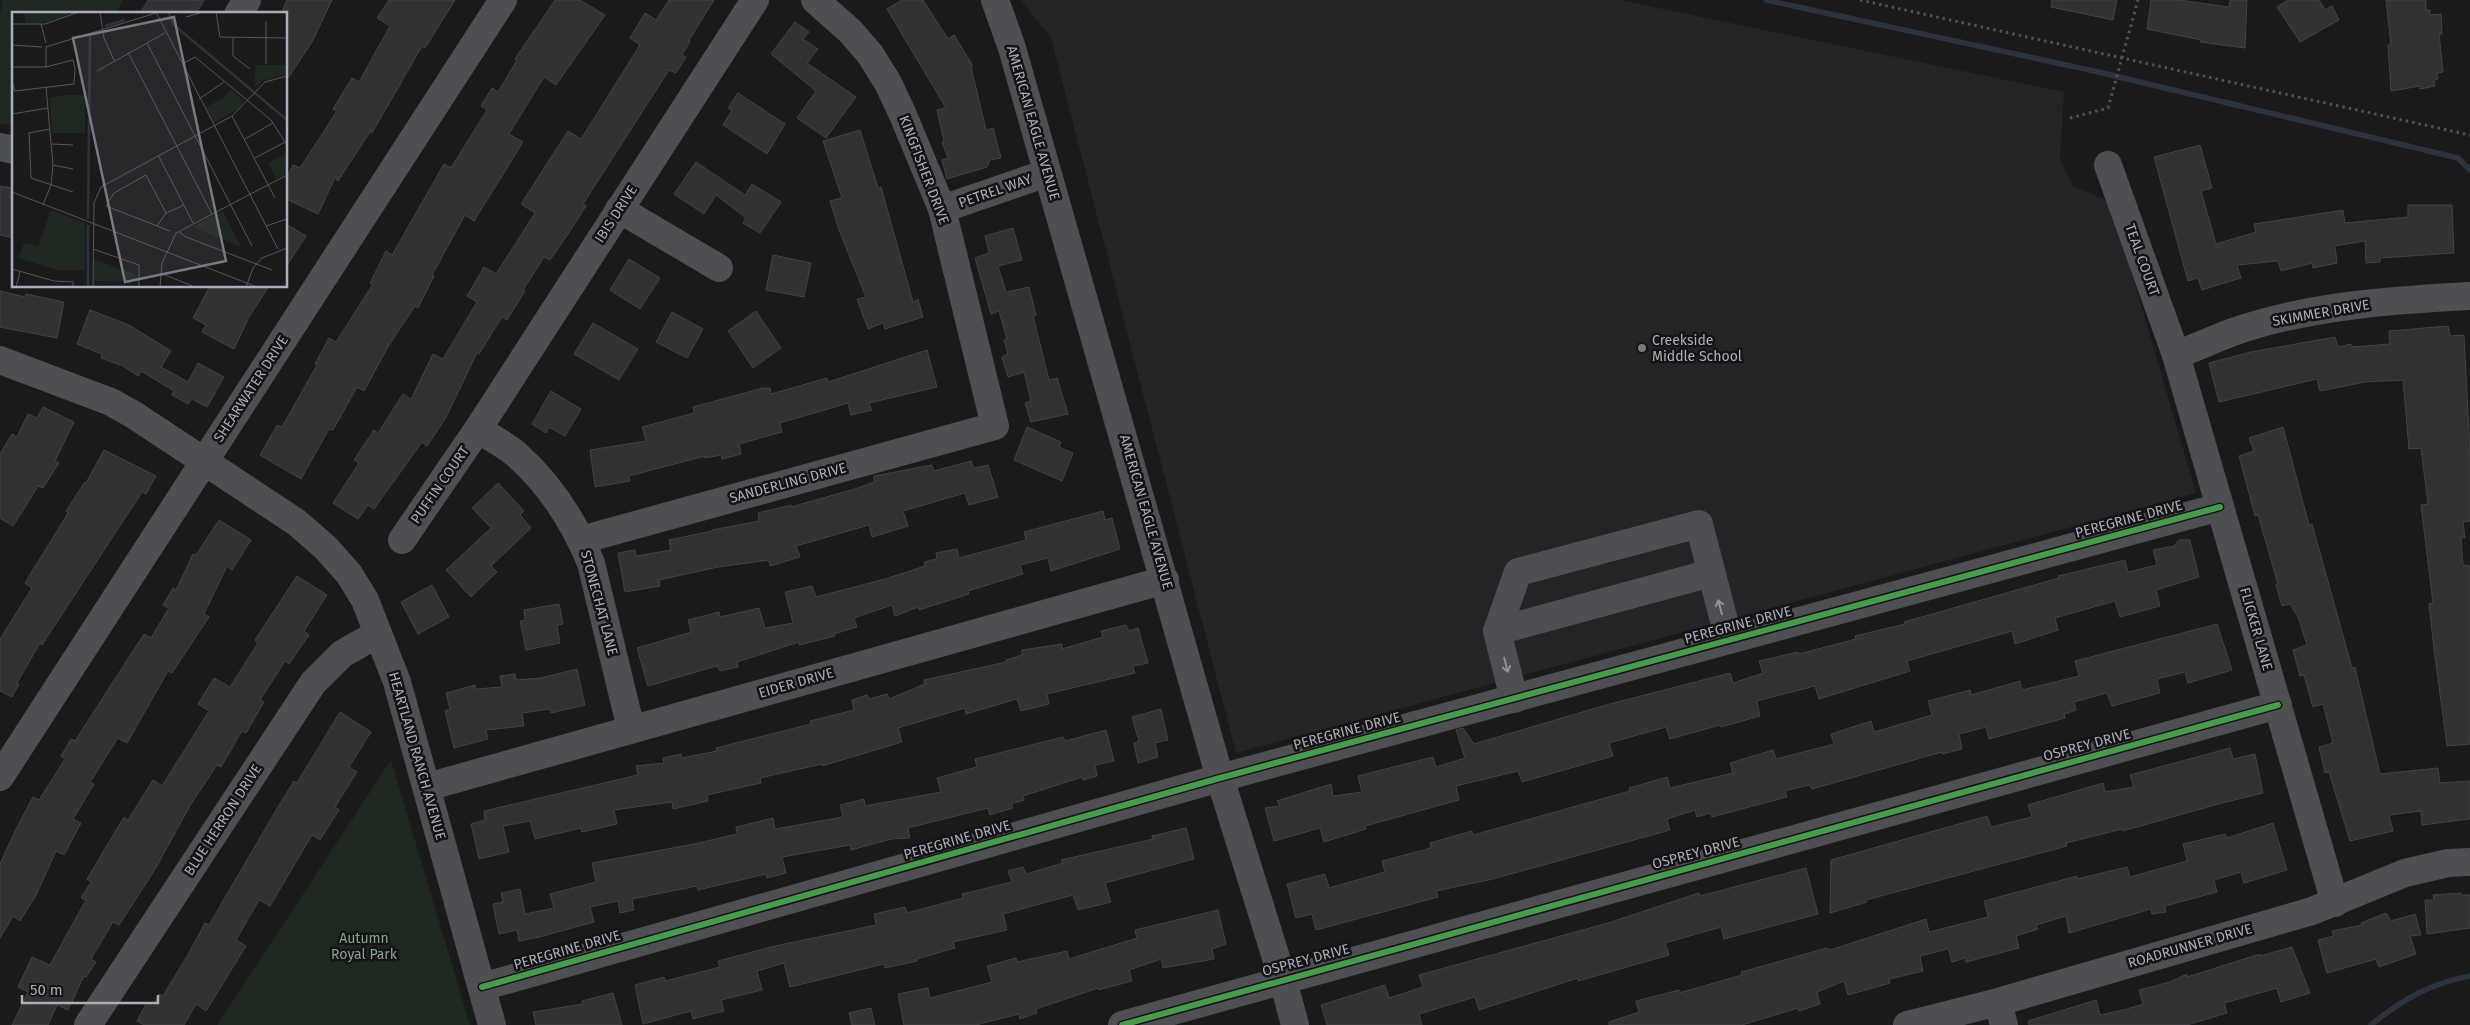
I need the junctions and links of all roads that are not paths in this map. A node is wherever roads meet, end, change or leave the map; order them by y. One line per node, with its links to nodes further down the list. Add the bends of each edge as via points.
1 (247, 0): 6 (street)
2 (502, 0): 17 (street, SHEARWATER DRIVE)
3 (755, 0): 9 (street, IBIS DRIVE)
4 (815, 0): 10 (street, KINGFISHER DRIVE, via 850,31 870,54 888,83)
5 (995, 0): 8 (street, AMERICAN EAGLE AVENUE, via 1010,40)
6 (239, 12)
7 (2108, 164): 13 (street, TEAL COURT)
8 (1048, 173): 10 (street, PETREL WAY); 22 (street, AMERICAN EAGLE AVENUE)
9 (620, 209): 11 (street); 16 (street, IBIS DRIVE)
10 (942, 209): 15 (street, KINGFISHER DRIVE)
11 (719, 268)
12 (2470, 296): 13 (street, SKIMMER DRIVE, via 2382,302 2283,319 2234,332)
13 (2176, 355): 18 (street, FLICKER LANE)
14 (3, 366): 17 (street, HEARTLAND RANCH AVENUE, via 112,402)
15 (995, 426): 20 (street, SANDERLING DRIVE)
16 (478, 429): 19 (street, PUFFIN COURT); 20 (street, STONECHAT LANE, via 516,454 541,478 560,502)
17 (205, 460): 24 (street, HEARTLAND RANCH AVENUE, via 296,522 326,548 349,574 365,600); 29 (street, SHEARWATER DRIVE)
18 (2220, 507): 25 (street, PEREGRINE DRIVE); 27 (street, FLICKER LANE)
19 (402, 540)
20 (582, 540): 28 (street, STONECHAT LANE, via 591,563)
21 (1712, 573): 23 (street); 23 (street, via 1699,524 1518,572); 25 (street, one-way to 21)
22 (1165, 580): 28 (street, EIDER DRIVE); 30 (street, AMERICAN EAGLE AVENUE)
23 (1497, 631): 26 (street, one-way to 26)
24 (377, 634): 31 (street, HEARTLAND RANCH AVENUE, via 397,682); 37 (street, BLUE HERRON DRIVE, via 342,654 313,683)
25 (1729, 640): 26 (street, PEREGRINE DRIVE)
26 (1514, 699): 30 (street, PEREGRINE DRIVE)
27 (2278, 705): 33 (street, FLICKER LANE); 34 (street, OSPREY DRIVE)
28 (631, 729): 31 (street, EIDER DRIVE)
29 (0, 777)
30 (1220, 778): 34 (street, AMERICAN EAGLE AVENUE); 35 (street, PEREGRINE DRIVE)
31 (426, 787): 35 (street, HEARTLAND RANCH AVENUE)
32 (2470, 862): 33 (street, ROADRUNNER DRIVE, via 2448,863 2405,873)
33 (2335, 903): 36 (street, ROADRUNNER DRIVE)
34 (1283, 980): 39 (street, OSPREY DRIVE); 40 (street, AMERICAN EAGLE AVENUE)
35 (482, 987): 38 (street, HEARTLAND RANCH AVENUE)
36 (2001, 1013): 41 (street, ROADRUNNER DRIVE)
37 (88, 1025)
38 (492, 1025)
39 (1122, 1025)
40 (1295, 1025)
41 (1908, 1025)

